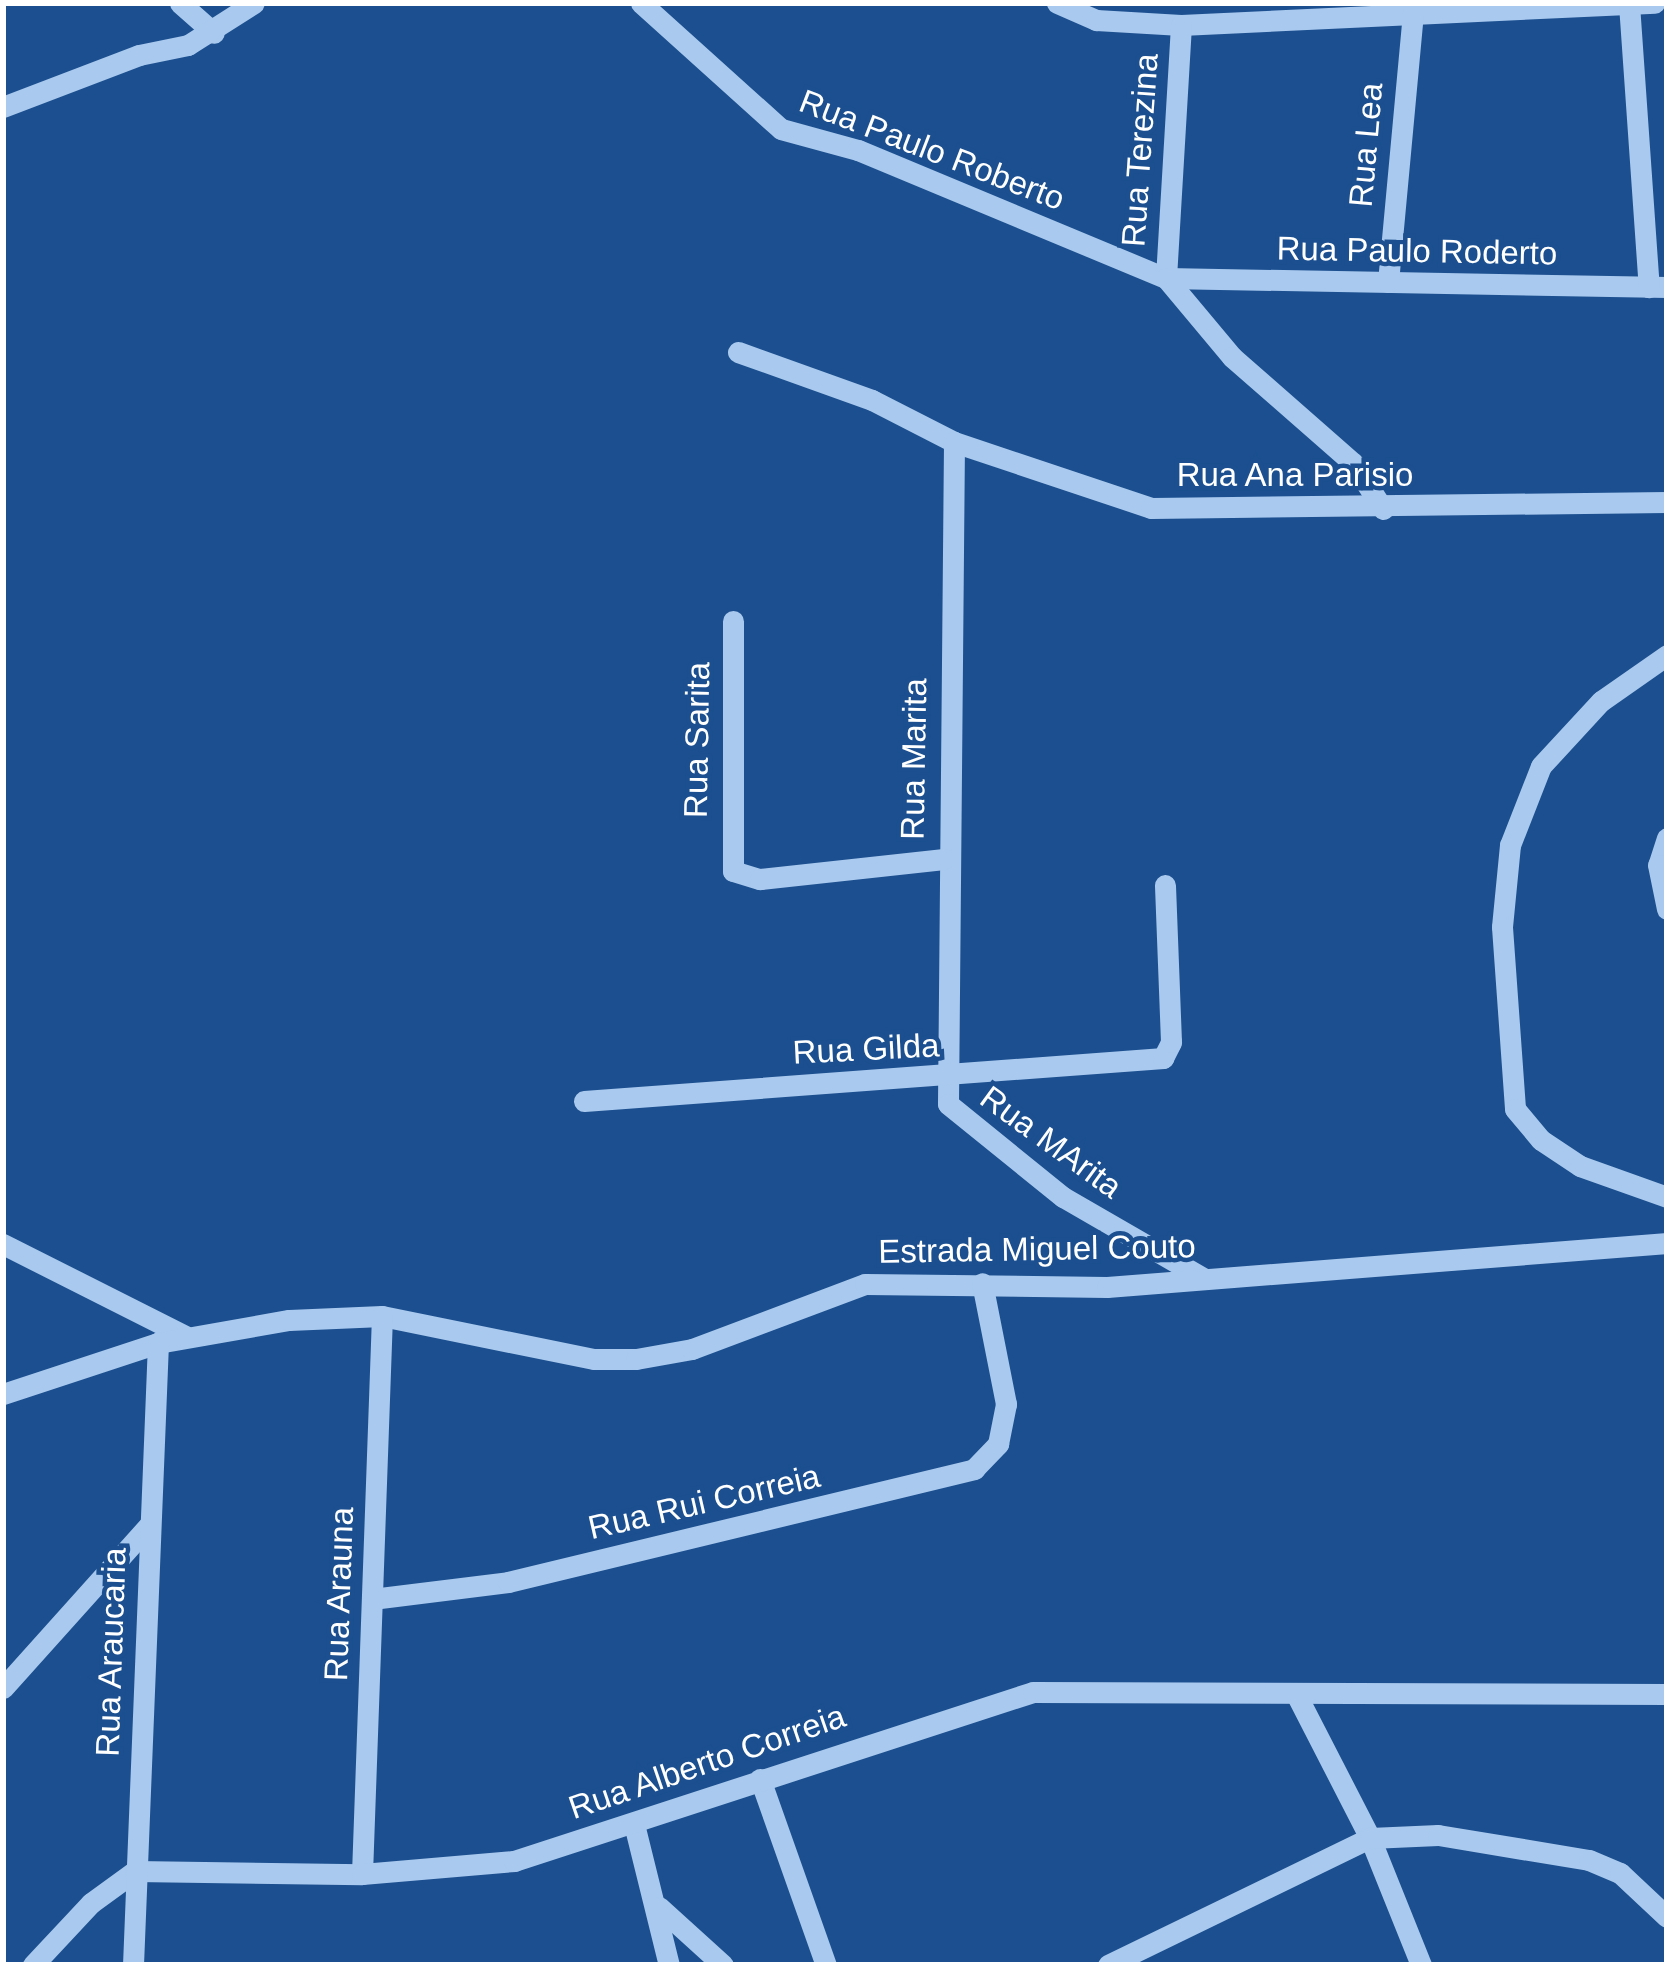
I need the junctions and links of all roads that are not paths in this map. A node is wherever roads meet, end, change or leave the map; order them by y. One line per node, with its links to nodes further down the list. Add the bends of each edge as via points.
1 (180, 3): 9 (street)
2 (254, 3): 9 (street)
3 (641, 3): 11 (street, Rua Paulo Roberto, via 781,129 858,149)
4 (1057, 3): 8 (street, via 1096,20)
5 (1650, 3): 6 (street)
6 (1629, 4): 7 (street); 13 (street)
7 (1412, 9): 8 (street); 12 (street, Rua Lea)
8 (1180, 25): 11 (street, Rua Terezina)
9 (214, 33): 10 (street)
10 (3, 107)
11 (1166, 278): 12 (street, Rua Paulo Roderto); 17 (street, via 1232,357 1353,463)
12 (1388, 282): 13 (street, Rua Paulo Roderto)
13 (1658, 287)
14 (738, 352): 15 (street, Rua Ana Parisio, via 872,400)
15 (954, 442): 17 (street, Rua Ana Parisio, via 1150,508); 21 (street, Rua Marita)
16 (1667, 502): 17 (street, Rua Ana Parisio)
17 (1383, 509)
18 (733, 621): 21 (street, Rua Sarita, via 727,860 742,877)
19 (1667, 655): 26 (street, via 1601,701 1541,766 1510,845 1502,927 1515,1109 1541,1140 1580,1166)
20 (1667, 838): 23 (street, via 1658,865)
21 (944, 859): 24 (street, Rua Marita)
22 (1165, 885): 24 (street, Rua Gilda, via 1167,1057)
23 (1667, 909)
24 (949, 1078): 25 (street, Rua Gilda); 29 (street, Rua MArita, via 948,1104 971,1130 1063,1197)
25 (584, 1101)
26 (1667, 1197)
27 (3, 1244): 32 (street)
28 (1667, 1244): 29 (street, Estrada Miguel Couto)
29 (1205, 1280): 30 (street, Estrada Miguel Couto)
30 (982, 1283): 31 (street, Estrada Miguel Couto, via 865,1284 692,1349 636,1359 594,1358); 36 (street, Rua Rui Correia, via 1006,1405 986,1460 917,1487 508,1582)
31 (382, 1316): 32 (street, Estrada Miguel Couto); 36 (street, Rua Arauna)
32 (185, 1336): 33 (street, Estrada Miguel Couto)
33 (158, 1343): 34 (street, Estrada Miguel Couto); 35 (street, Rua Araucaria)
34 (3, 1394)
35 (149, 1524): 37 (street); 43 (street, Rua Araucaria)
36 (372, 1599): 44 (street, Rua Arauna)
37 (3, 1688)
38 (1296, 1694): 39 (street, Rua Alberto Correia); 40 (street, Rua Alberto Correia, via 1033,1692); 42 (street)
39 (1667, 1694)
40 (760, 1779): 41 (street, Rua Alberto Correia); 51 (street)
41 (634, 1825): 44 (street, Rua Alberto Correia, via 514,1861); 45 (street)
42 (1370, 1838): 46 (street, via 1438,1834 1588,1860 1620,1874); 52 (street); 53 (street)
43 (135, 1871): 44 (street, Rua Alberto Correia); 47 (street, via 91,1903); 48 (street, Rua Araucaria)
44 (362, 1874)
45 (659, 1907): 49 (street); 50 (street)
46 (1667, 1917)
47 (33, 1965)
48 (133, 1965)
49 (669, 1965)
50 (723, 1965)
51 (826, 1965)
52 (1108, 1965)
53 (1421, 1965)

